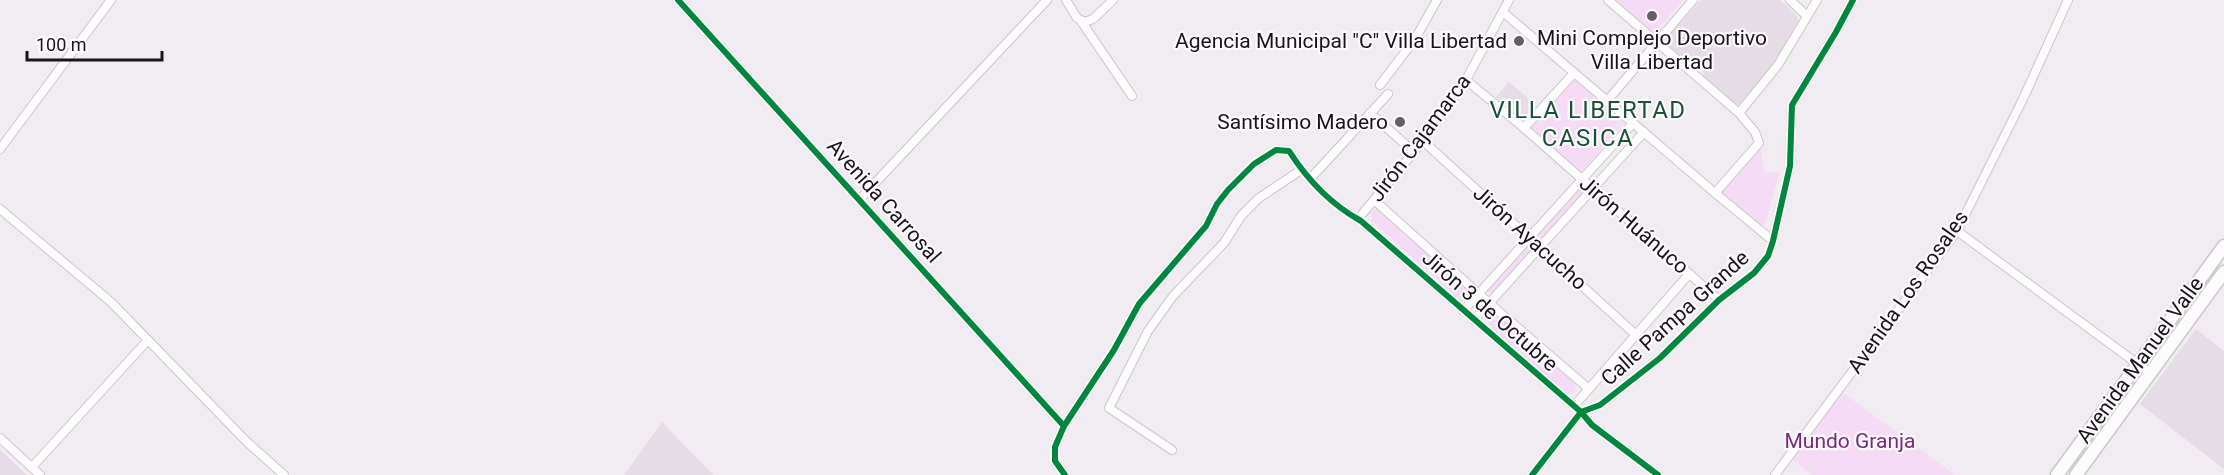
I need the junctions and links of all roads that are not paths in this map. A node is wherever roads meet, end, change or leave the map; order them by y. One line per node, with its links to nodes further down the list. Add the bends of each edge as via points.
1 (111, 0): 30 (street)
2 (678, 0): 37 (street, Avenida Carrosal)
3 (1047, 0): 37 (street)
4 (1066, 0): 16 (street)
5 (1113, 0): 16 (street, via 1093,19)
6 (1437, 0): 20 (street, via 1415,39)
7 (1509, 0): 14 (street, Jirón Cajamarca)
8 (1608, 0): 17 (street)
9 (1693, 0): 17 (street)
10 (1790, 0): 15 (street)
11 (1817, 0): 15 (street)
12 (1853, 0): 43 (street, Calle Pampa Grande, via 1792,105 1790,166)
13 (2068, 0): 41 (street, Avenida Los Rosales)
14 (1503, 12): 18 (street); 19 (street, Jirón Cajamarca)
15 (1807, 16): 25 (street, via 1778,65)
16 (1081, 21): 22 (street)
17 (1656, 43): 23 (street); 25 (street)
18 (1574, 73): 23 (street); 27 (street)
19 (1466, 80): 27 (street, Jirón Huánuco); 29 (street, Jirón Cajamarca)
20 (1380, 85)
21 (1388, 94): 24 (street)
22 (1132, 96)
23 (1607, 101): 26 (street)
24 (1371, 113): 31 (street); 33 (street)
25 (1739, 113): 36 (street, via 1759,143)
26 (1633, 123): 28 (street); 34 (street)
27 (1524, 128): 34 (street, Jirón Huánuco)
28 (1644, 132): 35 (street); 36 (street)
29 (1423, 141): 31 (street, Jirón Cajamarca); 42 (street, Jirón Ayacucho)
30 (0, 149)
31 (1414, 153): 38 (street, Jirón Cajamarca)
32 (1301, 170): 33 (street, Jirón 3 de Octubre); 60 (street, Jirón 3 de Octubre, via 1289,151 1276,150 1254,164 1228,190 1206,226 1139,304); 62 (street, via 1259,198 1241,216 1224,243 1173,296 1148,331 1109,408)
33 (1310, 179): 51 (street, Jirón 3 de Octubre)
34 (1582, 179): 35 (street, Jirón Huánuco); 42 (street)
35 (1593, 189): 45 (street); 47 (street, Jirón Huánuco)
36 (1714, 193): 43 (street)
37 (860, 199): 60 (street, Avenida Carrosal)
38 (1374, 200): 40 (street, Jirón Cajamarca); 48 (street, Jirón 3 de Octubre)
39 (0, 209): 54 (street, via 111,302)
40 (1364, 213)
41 (1957, 231): 55 (street); 69 (street, Avenida Los Rosales)
42 (1529, 238): 45 (street, Jirón Ayacucho); 48 (street)
43 (1773, 241): 49 (street, Calle Pampa Grande, via 1768,256 1754,273)
44 (2224, 246): 55 (main road, Avenida Manuel Valle)
45 (1540, 247): 50 (street); 53 (street, Jirón Ayacucho)
46 (2224, 272): 56 (main road, Avenida Manuel Valle)
47 (1689, 274): 49 (street, Jirón Huánuco); 53 (street)
48 (1478, 294): 50 (street, Jirón 3 de Octubre); 51 (street)
49 (1719, 300): 59 (street, Calle Pampa Grande, via 1660,358 1600,405)
50 (1489, 303): 52 (street); 57 (street, Jirón 3 de Octubre)
51 (1463, 311): 52 (street, Jirón 3 de Octubre)
52 (1474, 320): 58 (street, Jirón 3 de Octubre)
53 (1636, 335): 57 (street)
54 (147, 340): 63 (street); 65 (street)
55 (2139, 363): 56 (street); 70 (main road, Avenida Manuel Valle)
56 (2150, 373): 71 (main road, Avenida Manuel Valle)
57 (1589, 389): 58 (street)
58 (1574, 406): 59 (street, Jirón 3 de Octubre)
59 (1581, 412): 67 (street); 68 (street, Jirón 3 de Octubre, via 1592,425)
60 (1064, 426): 66 (street, via 1054,455)
61 (0, 438): 63 (street)
62 (1172, 450)
63 (32, 467): 64 (street)
64 (40, 475)
65 (284, 475)
66 (1065, 475)
67 (1532, 475)
68 (1659, 475)
69 (1775, 475)
70 (2057, 475)
71 (2076, 475)

